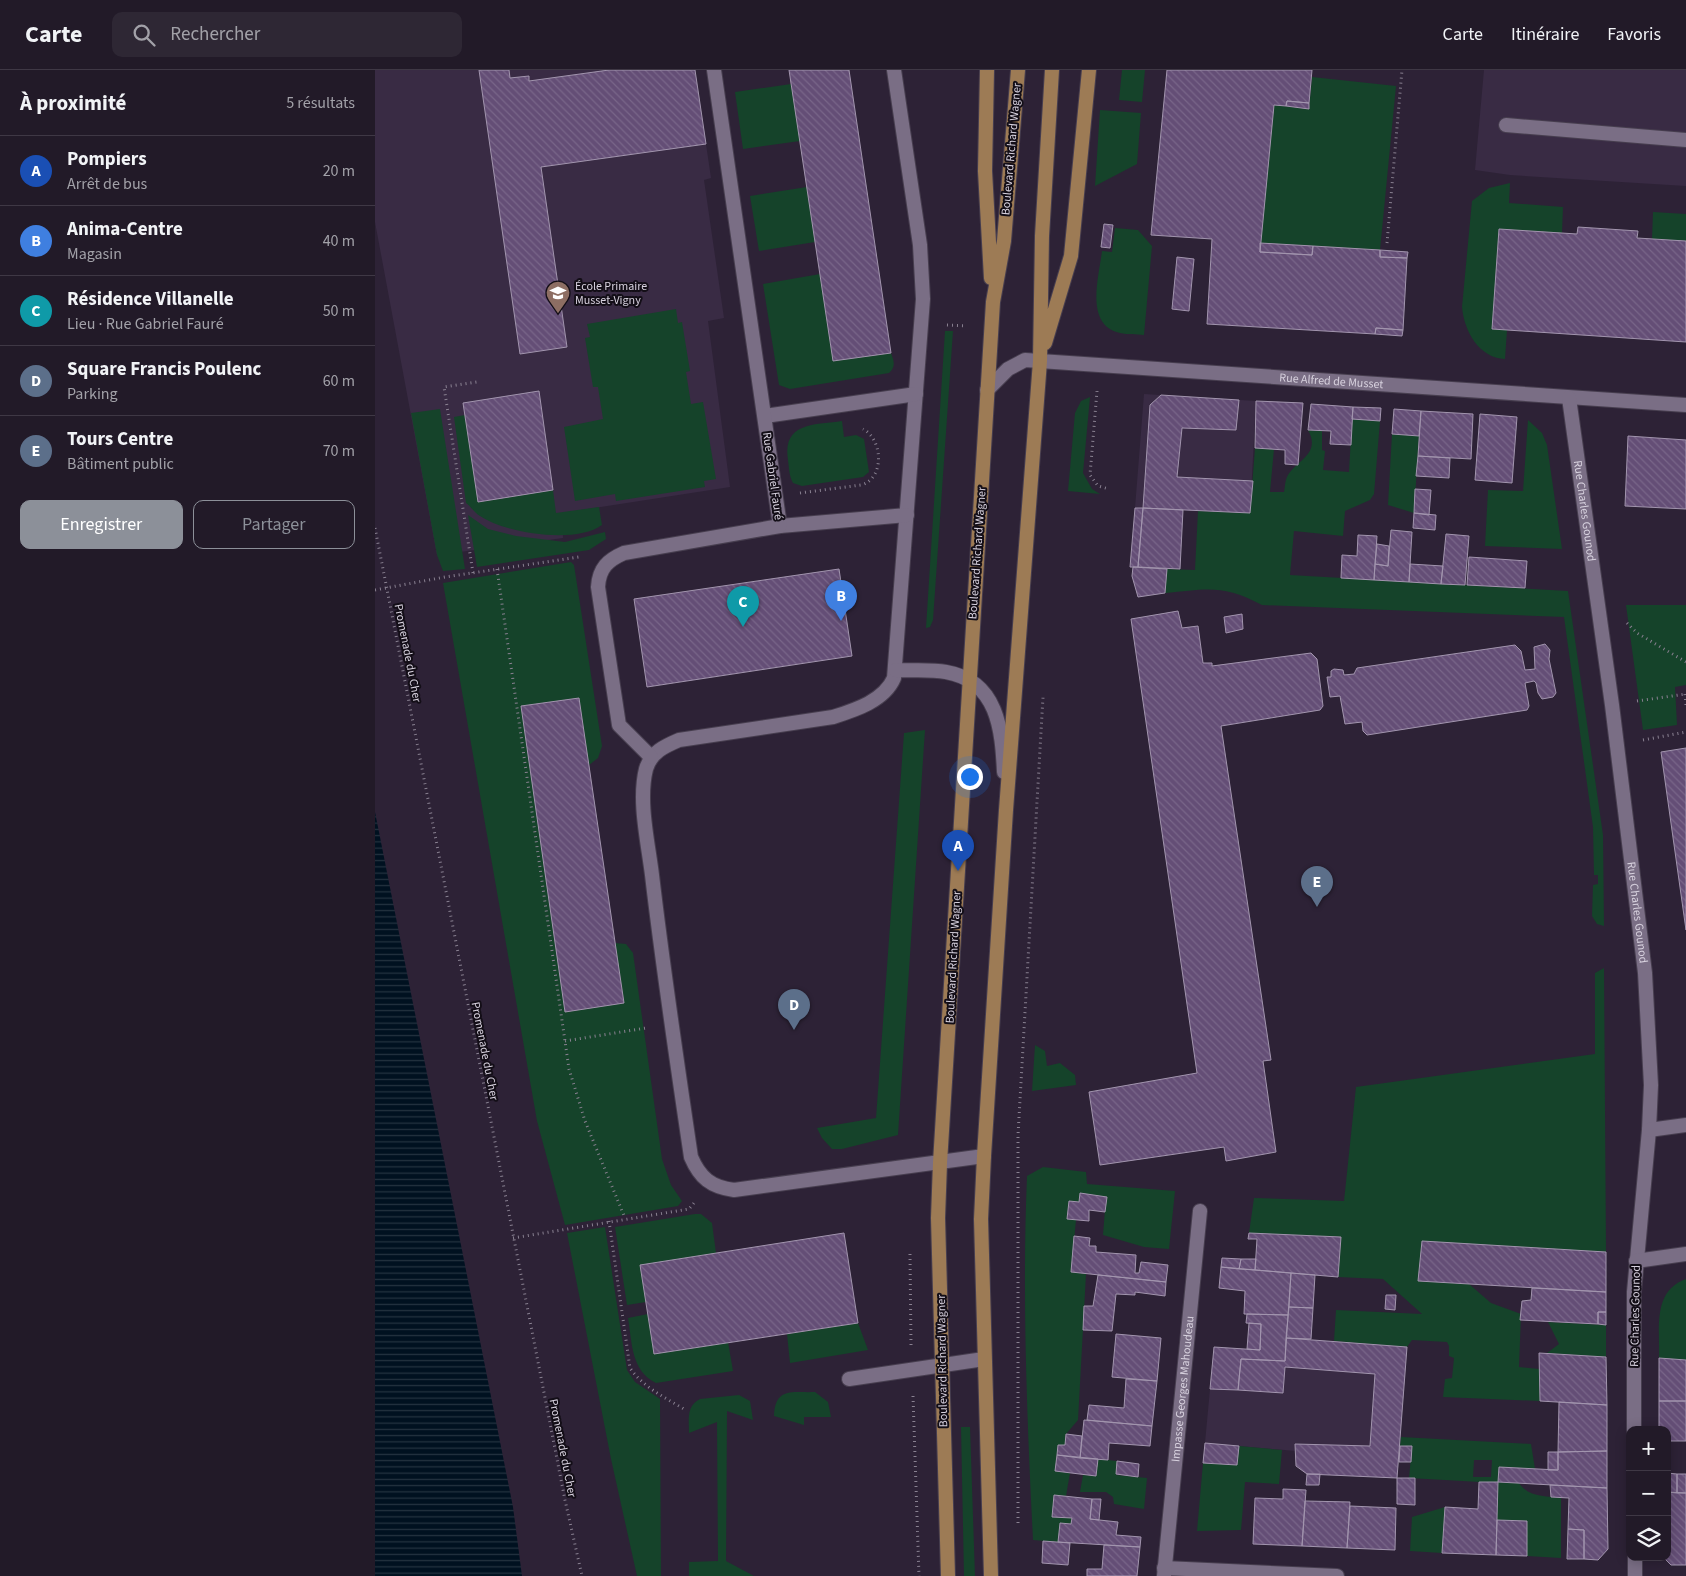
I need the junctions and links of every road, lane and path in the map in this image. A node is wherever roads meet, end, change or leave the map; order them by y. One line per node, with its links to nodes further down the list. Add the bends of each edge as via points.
1 (714, 70): 19 (street, Rue Gabriel Fauré)
2 (894, 70): 16 (street, via 923,271)
3 (987, 70): 11 (main road, via 985,171)
4 (1018, 70): 11 (main road, Boulevard Richard Wagner, via 1004,241)
5 (1051, 70): 12 (main road, via 1042,236)
6 (1089, 70): 12 (main road, via 1071,256)
7 (1402, 70): 10 (path)
8 (1506, 126): 9 (street)
9 (1686, 140)
10 (1387, 243)
11 (993, 302): 15 (main road, Boulevard Richard Wagner)
12 (1040, 361): 15 (street, Rue Alfred de Musset, via 1025,360 1016,364); 17 (street, Rue Alfred de Musset); 42 (main road)
13 (477, 382): 28 (path, via 444,387)
14 (1097, 388): 21 (path, via 1090,475 1098,486)
15 (987, 390): 34 (main road, Boulevard Richard Wagner)
16 (915, 394): 19 (street); 23 (street)
17 (1569, 398): 18 (street, Rue Alfred de Musset); 46 (street, Rue Charles Gounod, via 1645,973 1651,1085)
18 (1686, 405)
19 (765, 416): 24 (street, Rue Gabriel Fauré)
20 (855, 428): 22 (path, via 872,436 878,463 875,476 867,484)
21 (1109, 490)
22 (792, 494)
23 (907, 515): 24 (street); 33 (street)
24 (780, 526): 26 (street, Rue Gabriel Fauré, via 625,554)
25 (375, 528): 29 (path, Promenade du Cher)
26 (603, 566): 27 (path, via 577,556); 41 (street, via 598,587 619,725)
27 (497, 569): 28 (path); 51 (path, via 569,1069 585,1121)
28 (473, 573): 29 (path)
29 (387, 588): 30 (path); 53 (path, Promenade du Cher)
30 (375, 590)
31 (1625, 620): 32 (path, via 1637,633)
32 (1686, 662)
33 (896, 670): 34 (street, via 946,672); 41 (street, via 891,686 883,694 853,710 833,717 679,740)
34 (969, 680): 42 (street, via 993,704 1002,736); 48 (main road, Boulevard Richard Wagner)
35 (1043, 693): 61 (path, via 1018,1136)
36 (1685, 694): 37 (path); 38 (path)
37 (1637, 701)
38 (1686, 704)
39 (1686, 732): 40 (path)
40 (1643, 740)
41 (651, 757): 43 (street, via 646,769 645,811)
42 (1006, 810): 47 (main road)
43 (672, 1024): 44 (path); 49 (street, via 691,1157 696,1169)
44 (565, 1040)
45 (1686, 1125): 46 (street)
46 (1649, 1130): 55 (street, Rue Charles Gounod)
47 (984, 1156): 48 (street); 56 (main road, via 981,1219)
48 (940, 1163): 49 (street, via 759,1188 734,1190); 57 (main road, Boulevard Richard Wagner, via 938,1218)
49 (712, 1185): 51 (path, via 689,1209)
50 (1199, 1211): 63 (street, Impasse Georges Mahoudeau)
51 (625, 1218): 52 (path)
52 (609, 1221): 53 (path); 59 (path, via 630,1368 650,1389)
53 (513, 1238): 64 (path, Promenade du Cher)
54 (1686, 1254): 55 (street)
55 (1636, 1261): 60 (street, Rue Charles Gounod)
56 (984, 1359): 57 (street); 66 (main road)
57 (942, 1366): 58 (street); 65 (main road, Boulevard Richard Wagner)
58 (849, 1379)
59 (683, 1409)
60 (1634, 1426)
61 (1018, 1526)
62 (1635, 1561): 68 (street)
63 (1164, 1572): 67 (street)
64 (582, 1576)
65 (948, 1576)
66 (991, 1576)
67 (1337, 1576)
68 (1635, 1576)

